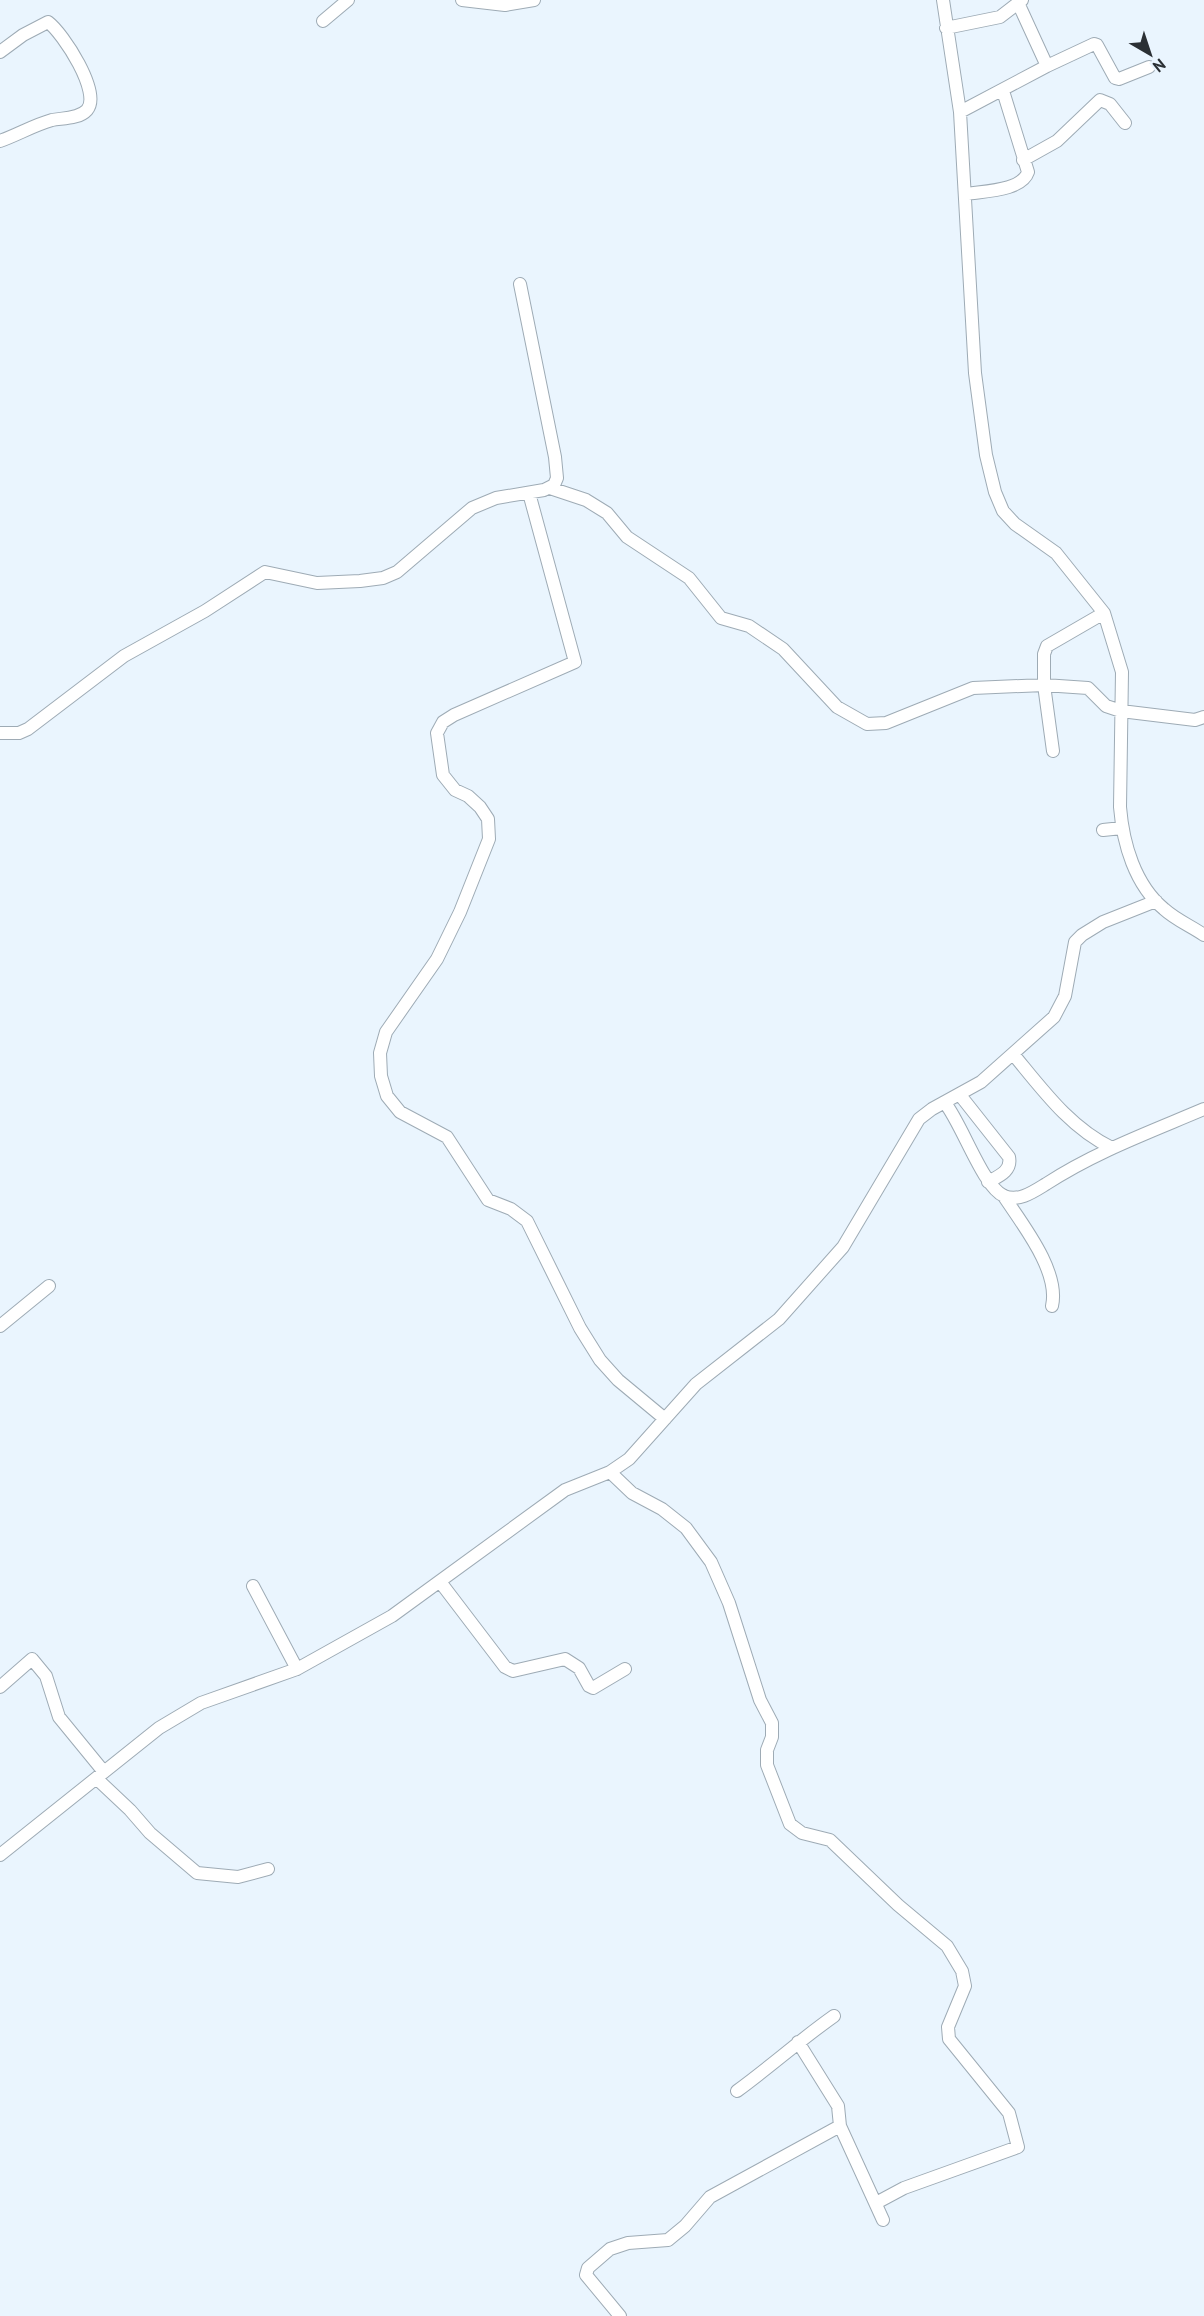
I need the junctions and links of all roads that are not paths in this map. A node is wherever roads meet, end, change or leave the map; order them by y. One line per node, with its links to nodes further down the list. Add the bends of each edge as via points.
1 (348, 0): 6 (street)
2 (462, 0): 3 (street, via 505,4)
3 (534, 0)
4 (944, 0): 7 (street)
5 (1020, 2): 7 (street, via 993,19); 9 (street)
6 (323, 21)
7 (946, 28): 12 (street)
8 (0, 52): 14 (street, via 48,22 57,28 81,67 90,101 80,115 51,120)
9 (1047, 66): 10 (street, via 1094,44 1114,78); 11 (street)
10 (1149, 67)
11 (1003, 91): 12 (street); 15 (street)
12 (960, 112): 16 (street)
13 (1125, 123): 15 (street, via 1110,104 1100,100 1057,141)
14 (0, 141)
15 (1023, 160): 16 (street, via 1028,172 1019,183)
16 (966, 194): 20 (street, via 975,373 995,492 1003,511 1056,553)
17 (520, 284): 18 (street, via 555,457 556,481)
18 (550, 488): 19 (street); 21 (street, via 586,500 607,513 627,537 689,578 721,618 749,626 783,649 837,707 867,724 886,723 973,688)
19 (528, 493): 24 (street, via 496,498 472,508 397,572 382,578 317,583 265,572 124,656 28,729); 40 (street, via 575,662 454,715 443,722 437,733 443,775 448,784 480,807 488,819 489,839 437,959 386,1032 380,1053 381,1076 387,1096 400,1112 447,1137 488,1200 527,1221 580,1328 600,1359 618,1380)
20 (1104, 613): 21 (street, via 1047,646); 22 (street, via 1122,672)
21 (1044, 685): 22 (street, via 1088,688 1106,706); 25 (street)
22 (1120, 711): 23 (street, via 1195,720); 26 (street)
23 (1204, 717)
24 (0, 733)
25 (1053, 751)
26 (1122, 828): 27 (street); 28 (street, via 1131,860)
27 (1103, 830)
28 (1155, 901): 29 (street); 30 (street, via 1097,925 1075,942 1065,996 1054,1017)
29 (1204, 935)
30 (1013, 1054): 31 (street); 34 (street, via 1058,1107 1094,1140)
31 (960, 1095): 32 (street); 35 (street, via 1009,1157 1007,1170)
32 (945, 1103): 35 (street); 40 (street, via 914,1125 843,1247 810,1285 778,1319 696,1384)
33 (1204, 1109): 34 (street)
34 (1112, 1148): 36 (street, via 1080,1162 1028,1196)
35 (988, 1182): 36 (street)
36 (1003, 1196): 38 (street, via 1051,1276 1055,1294)
37 (49, 1286): 39 (street)
38 (1052, 1306)
39 (0, 1326)
40 (665, 1419): 41 (street, via 629,1459)
41 (610, 1472): 42 (street, via 565,1490); 54 (street, via 632,1493 686,1528 711,1562 729,1603 760,1700 772,1723 767,1765 789,1824 802,1833 830,1840 946,1946 962,1971 965,1986 948,2027 949,2039 1009,2113 1018,2147 904,2188)
42 (441, 1583): 44 (street, via 392,1616); 45 (street, via 505,1667 513,1671 565,1659 573,1662 593,1688)
43 (253, 1586): 44 (street)
44 (297, 1669): 47 (street, via 201,1703 159,1728)
45 (625, 1669)
46 (0, 1687): 47 (street, via 32,1659 46,1676 59,1717)
47 (101, 1775): 48 (street); 49 (street, via 150,1833 197,1873 238,1877)
48 (0, 1855)
49 (268, 1869)
50 (834, 2016): 51 (street)
51 (798, 2042): 52 (street); 53 (street, via 838,2106)
52 (736, 2091)
53 (840, 2126): 54 (street); 56 (street, via 710,2197 668,2240 628,2243 598,2258 586,2275)
54 (876, 2203): 55 (street)
55 (883, 2220)
56 (620, 2316)

